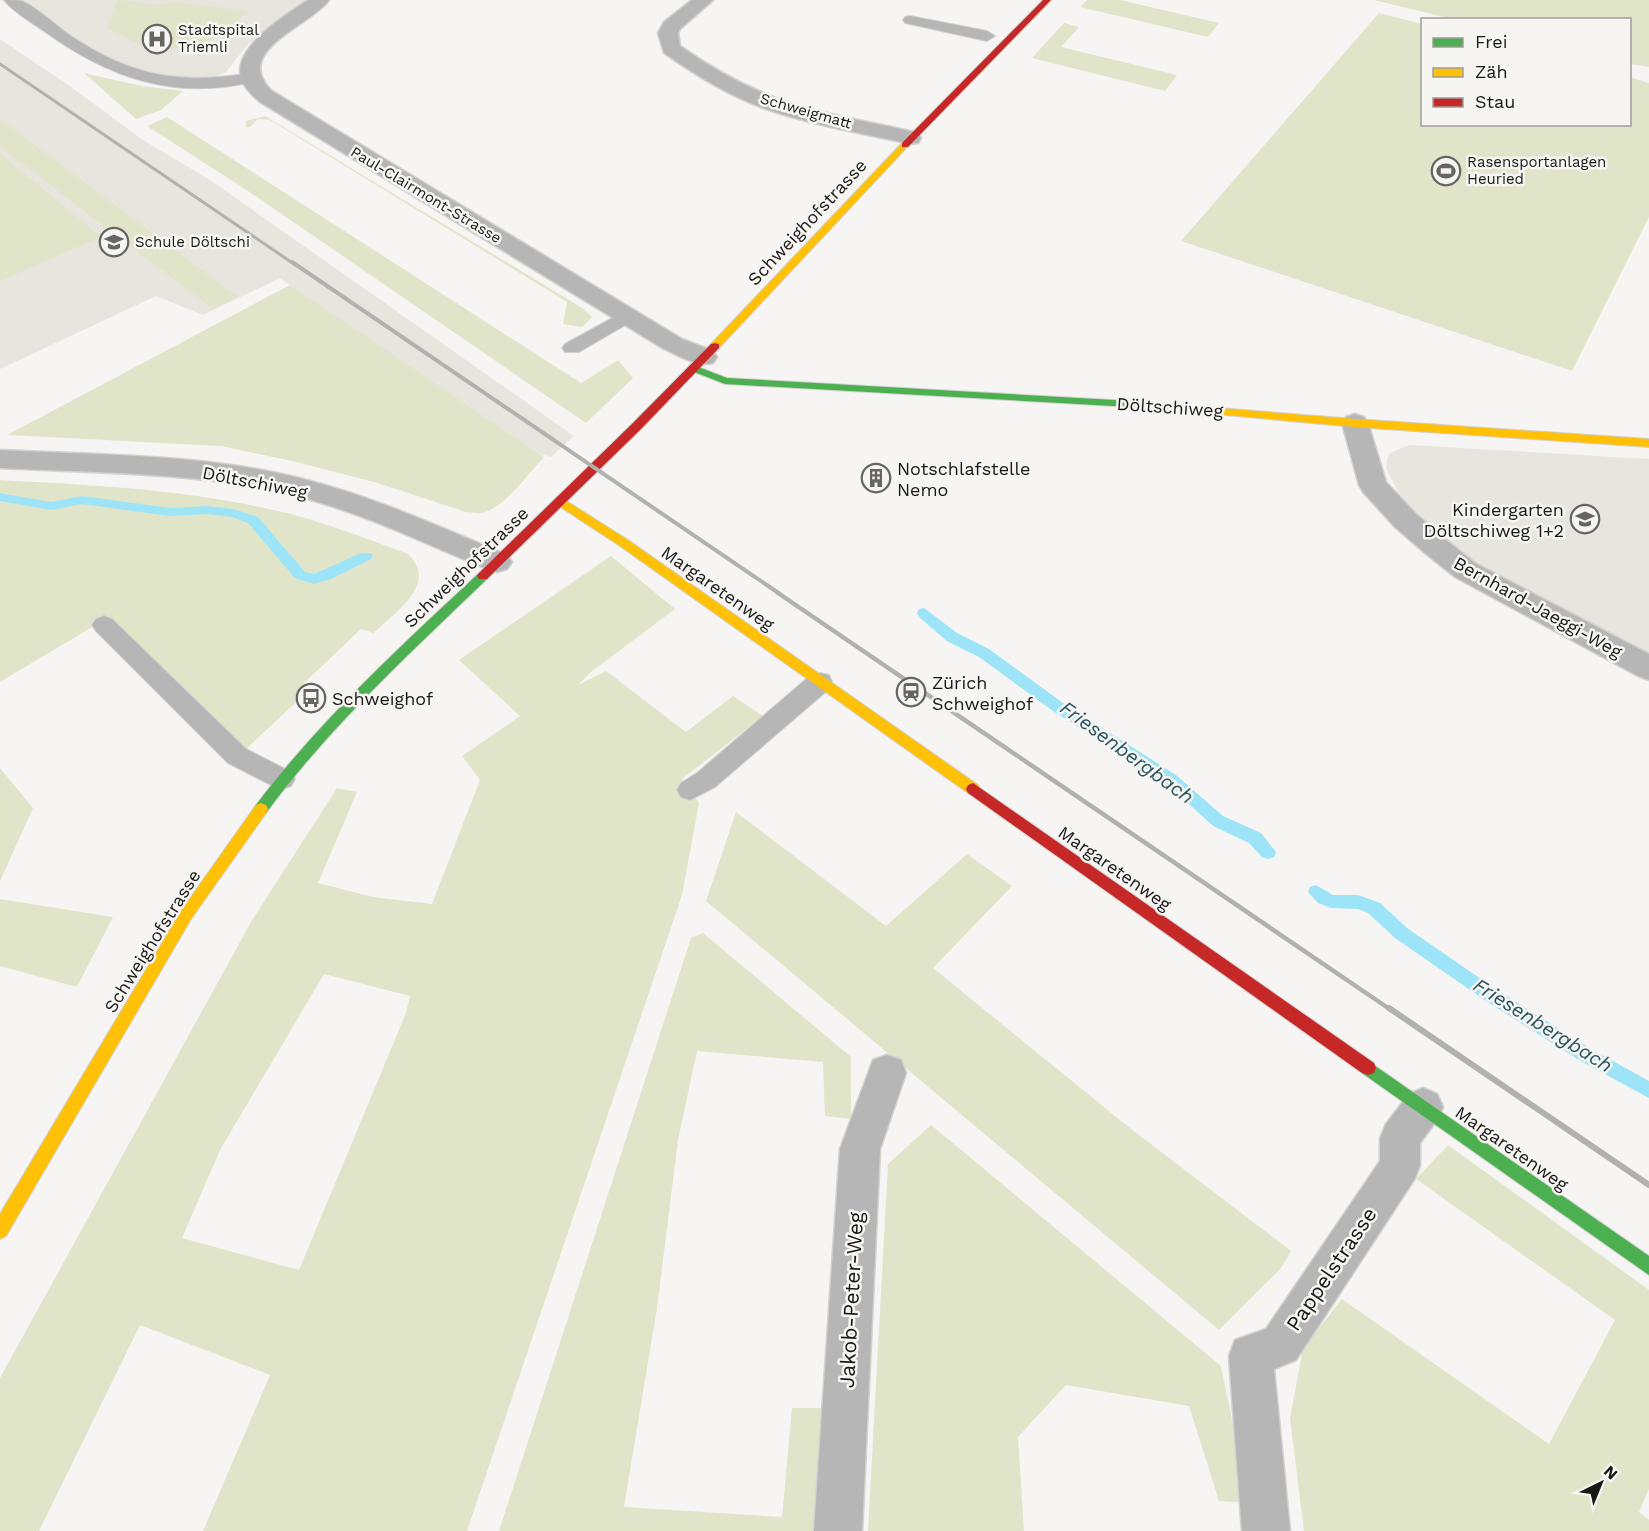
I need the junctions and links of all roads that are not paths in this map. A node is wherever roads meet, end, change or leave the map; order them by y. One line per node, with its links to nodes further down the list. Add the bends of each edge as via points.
1 (11, 0): 7 (lane, via 88,55 121,72 210,84)
2 (320, 0): 7 (street, via 258,48 251,62)
3 (704, 0): 8 (street, Schweigmatt, via 671,26 668,33 671,49 691,63 771,104)
4 (1047, 0): 8 (street, Schweighofstrasse)
5 (910, 20): 6 (lane)
6 (987, 36)
7 (251, 78): 9 (street, Paul-Clairmont-Strasse, via 285,111)
8 (910, 138): 11 (street, Schweighofstrasse)
9 (627, 316): 10 (lane); 11 (street, Paul-Clairmont-Strasse)
10 (572, 348)
11 (698, 363): 12 (street, Döltschiweg, via 724,381 1197,408); 15 (street, Schweighofstrasse)
12 (1355, 423): 13 (street, Döltschiweg); 18 (street, Bernhard-Jaeggi-Weg, via 1373,485 1435,546 1465,570)
13 (1649, 443)
14 (0, 459): 16 (street, Döltschiweg, via 193,470 275,482 348,502)
15 (560, 501): 16 (street, Schweighofstrasse); 19 (street, Margaretenweg)
16 (497, 562): 20 (street, Schweighofstrasse, via 340,713)
17 (104, 625): 20 (lane, via 237,756)
18 (1649, 668)
19 (820, 682): 21 (lane); 23 (street, Margaretenweg)
20 (282, 779): 24 (street, Schweighofstrasse, via 186,915)
21 (690, 790)
22 (887, 1073): 26 (street, Jakob-Peter-Weg, via 860,1149)
23 (1423, 1107): 25 (street, Margaretenweg); 27 (street, Pappelstrasse, via 1400,1138 1400,1166 1281,1345 1251,1356)
24 (0, 1230)
25 (1649, 1266)
26 (838, 1531)
27 (1266, 1531)

